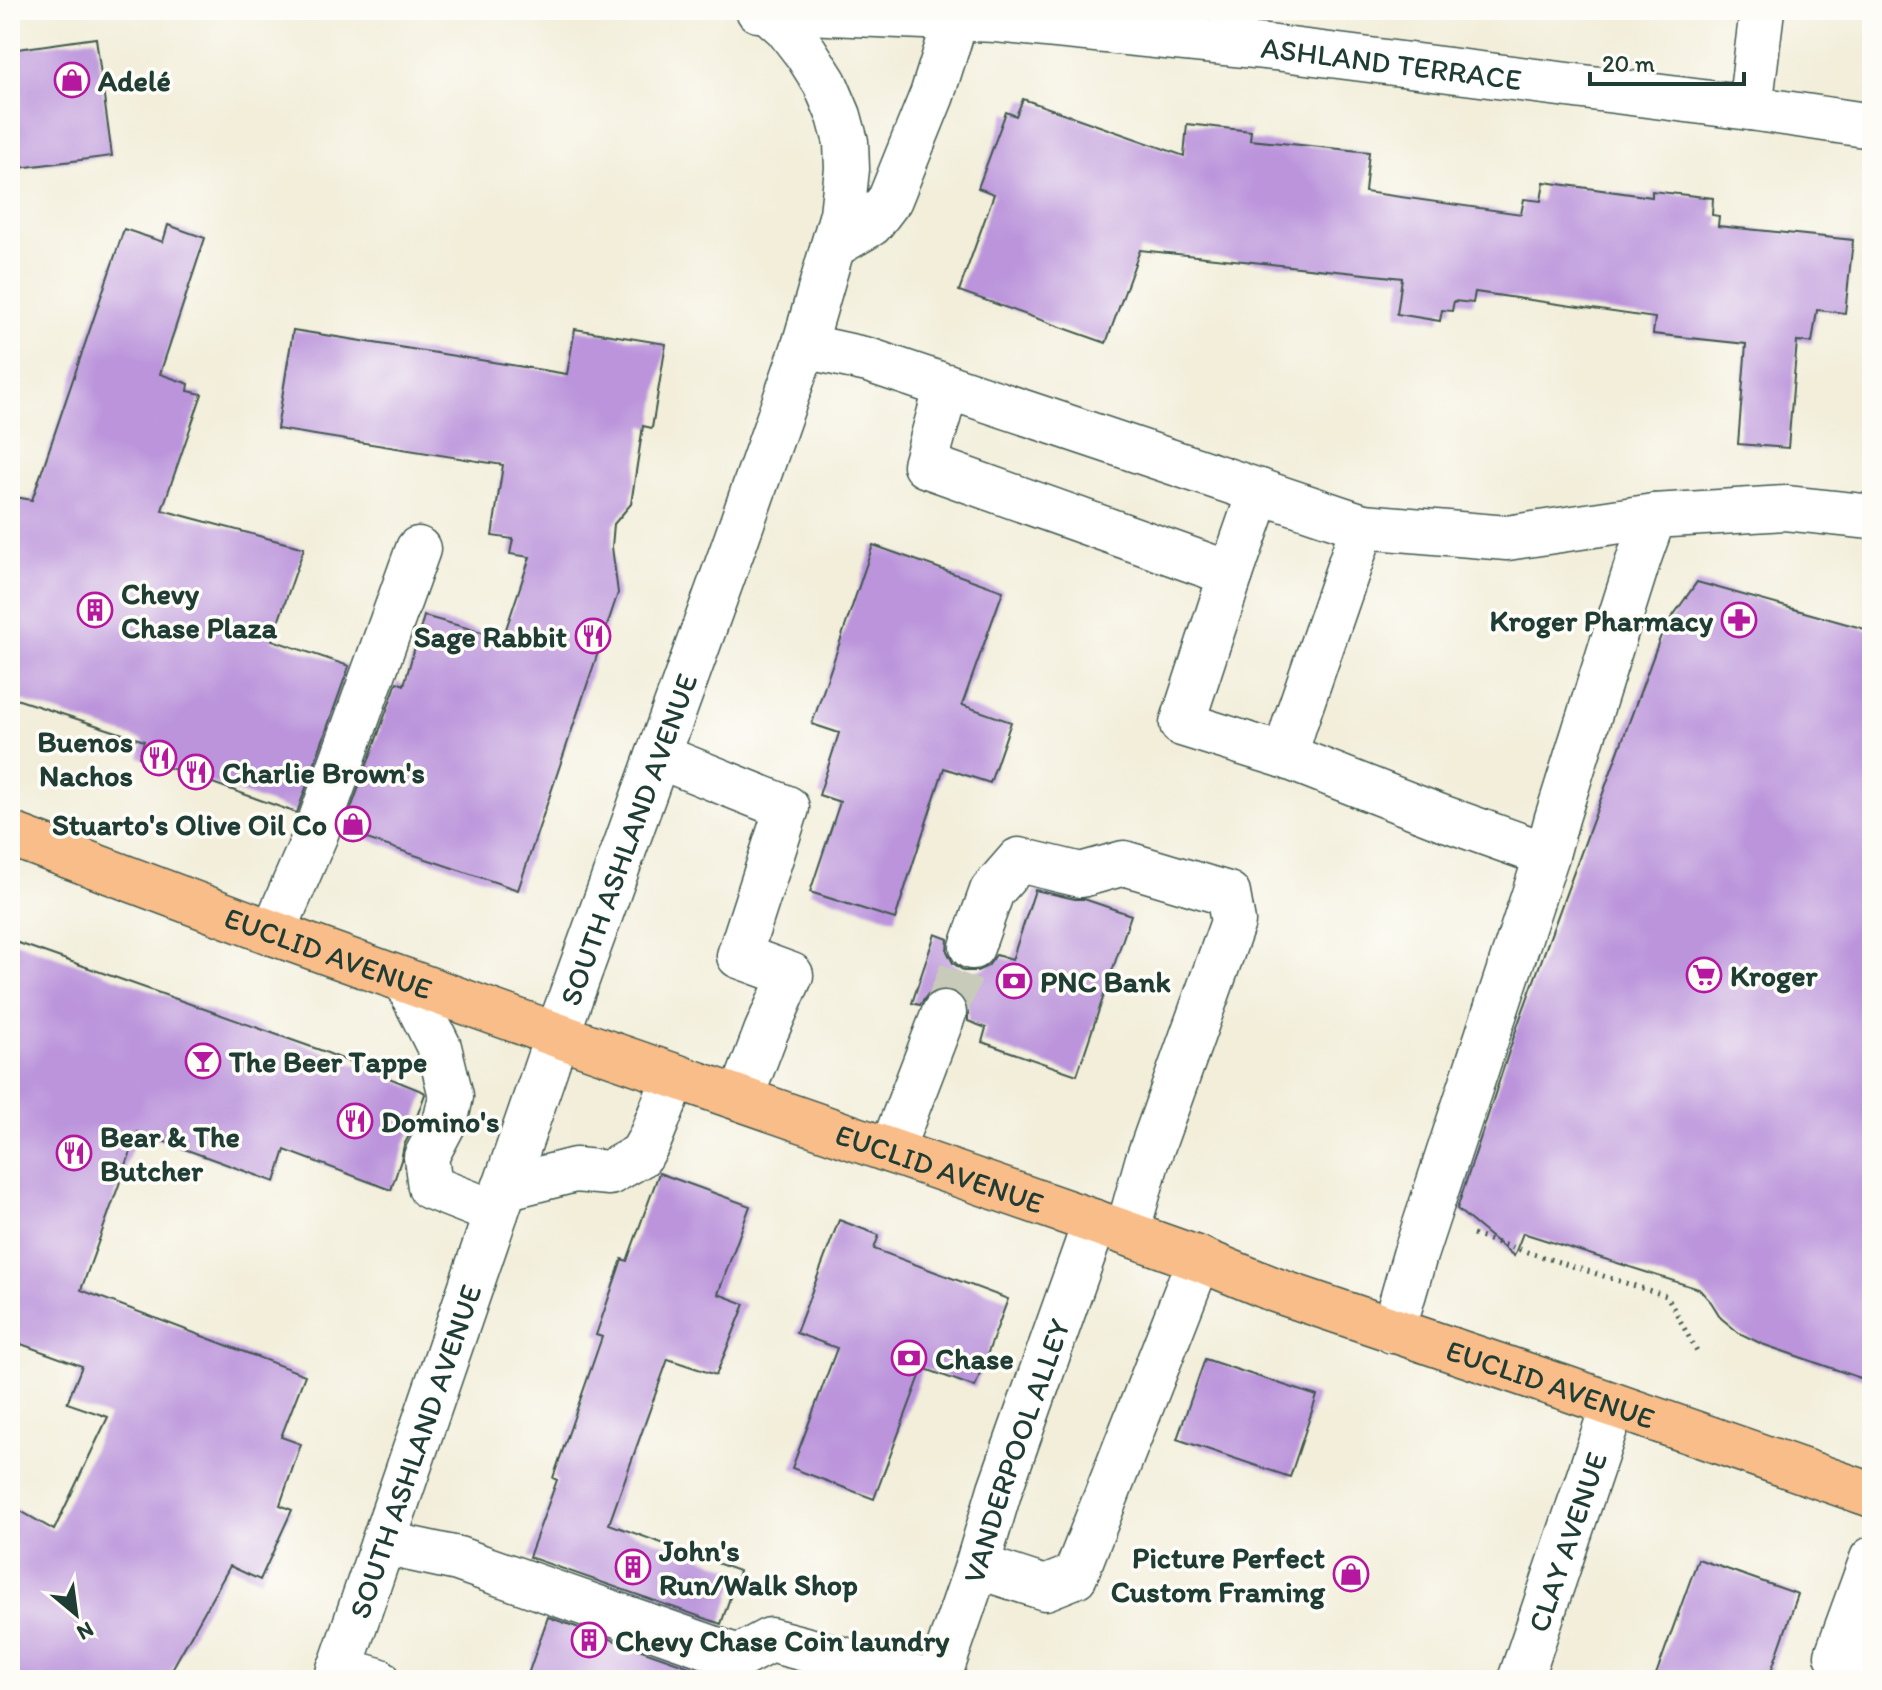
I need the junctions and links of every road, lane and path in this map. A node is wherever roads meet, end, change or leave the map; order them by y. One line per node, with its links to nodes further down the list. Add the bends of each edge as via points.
1 (758, 10): 2 (street, ASHLAND TERRACE)
2 (767, 10): 4 (street, ASHLAND TERRACE); 8 (street, SOUTH ASHLAND AVENUE, via 806,53 839,116 847,169)
3 (1762, 10): 6 (street)
4 (956, 19): 5 (street, ASHLAND TERRACE); 8 (street, via 890,199 871,224)
5 (1131, 22): 6 (street, ASHLAND TERRACE, via 1275,48)
6 (1750, 108): 7 (street, ASHLAND TERRACE)
7 (1872, 126)
8 (833, 246): 9 (street, SOUTH ASHLAND AVENUE)
9 (804, 346): 10 (street); 17 (street, SOUTH ASHLAND AVENUE)
10 (947, 386): 11 (street); 16 (street, via 925,465)
11 (1260, 491): 14 (street); 16 (street)
12 (1654, 516): 13 (street, via 1785,508); 14 (street, via 1507,538); 20 (street)
13 (1872, 517)
14 (1363, 526): 18 (street)
15 (418, 549): 21 (street, via 315,836)
16 (1231, 574): 18 (street, via 1182,724)
17 (658, 756): 25 (street, SOUTH ASHLAND AVENUE); 27 (street, via 787,808 739,956 791,975)
18 (1285, 756): 20 (street)
19 (10, 834): 21 (main road, EUCLID AVENUE)
20 (1547, 855): 33 (street)
21 (273, 933): 23 (main road, EUCLID AVENUE)
22 (972, 947): 30 (street, VANDERPOOL ALLEY, via 992,891 1019,860 1081,875 1124,863 1228,894 1233,922 1147,1162)
23 (406, 981): 25 (main road, EUCLID AVENUE); 29 (street, via 439,1047 451,1096 446,1119 426,1157 430,1187)
24 (944, 1013): 28 (street)
25 (557, 1035): 26 (main road, EUCLID AVENUE); 29 (street, SOUTH ASHLAND AVENUE)
26 (675, 1076): 27 (main road, EUCLID AVENUE); 29 (street, via 641,1155 609,1173 575,1170)
27 (741, 1098): 28 (main road, EUCLID AVENUE)
28 (891, 1151): 30 (main road, EUCLID AVENUE)
29 (500, 1200): 37 (street, SOUTH ASHLAND AVENUE)
30 (1111, 1228): 32 (main road, EUCLID AVENUE); 39 (street, VANDERPOOL ALLEY, via 1000,1489)
31 (1465, 1232): 34 (path, via 1667,1296)
32 (1199, 1259): 33 (main road, EUCLID AVENUE); 39 (street, via 1075,1576 1045,1588)
33 (1393, 1331): 35 (main road, EUCLID AVENUE)
34 (1697, 1352)
35 (1613, 1405): 36 (main road, EUCLID AVENUE); 44 (street, CLAY AVENUE)
36 (1872, 1495)
37 (383, 1543): 41 (street, SOUTH ASHLAND AVENUE); 42 (street, via 458,1559 738,1657 770,1640)
38 (1872, 1559): 40 (street)
39 (977, 1566): 43 (street, VANDERPOOL ALLEY)
40 (1849, 1670)
41 (351, 1676)
42 (923, 1680)
43 (938, 1680)
44 (1520, 1680)

